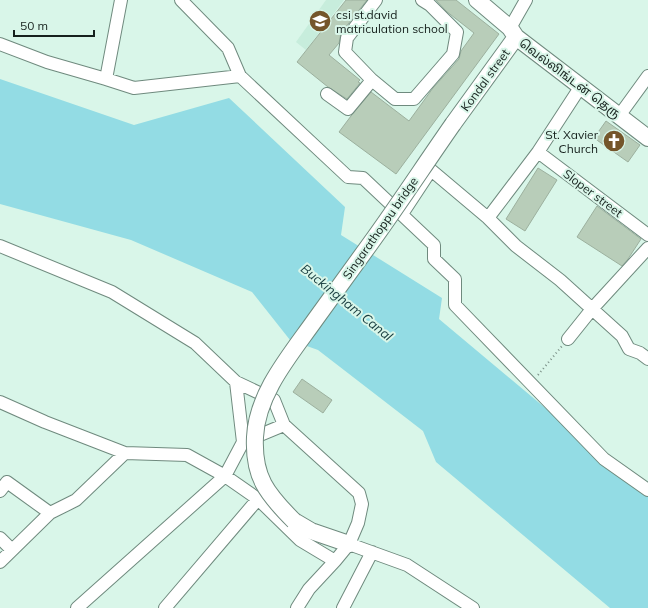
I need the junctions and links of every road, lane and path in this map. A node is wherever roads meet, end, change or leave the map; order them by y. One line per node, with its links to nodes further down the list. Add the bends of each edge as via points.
1 (121, 0): 11 (street)
2 (181, 0): 9 (street, via 228,48)
3 (376, 0): 12 (street, via 347,38 345,52)
4 (422, 0): 12 (street, via 457,32 453,54 414,99 395,99)
5 (477, 0): 7 (main road, வெல்லிங்டன் தெரு)
6 (526, 0): 7 (street)
7 (513, 32): 13 (main road, வெல்லிங்டன் தெரு); 16 (main road, Kondal street)
8 (0, 44): 11 (street, via 47,62)
9 (240, 76): 11 (street, via 134,88); 19 (street, via 348,177 363,178)
10 (648, 76): 15 (street)
11 (106, 79)
12 (372, 80): 14 (street, via 348,109)
13 (581, 86): 15 (main road, வெல்லிங்டன் தெரு); 18 (street)
14 (327, 94)
15 (619, 116): 17 (main road, வெல்லிங்டன் தெரு)
16 (453, 124): 39 (main road, Singarathoppu bridge, bridge, via 285,362 269,387 258,416 255,458 262,481 274,501 294,521 311,531)
17 (648, 138)
18 (538, 152): 20 (street); 21 (street, Sloper street)
19 (402, 214): 20 (street, via 431,170); 28 (street, via 434,245 434,259 455,279 455,305)
20 (488, 218): 24 (street, via 516,246)
21 (648, 235)
22 (0, 246): 27 (street, via 112,292 195,343)
23 (648, 248): 24 (street)
24 (592, 309): 25 (street); 26 (street, via 622,336 629,349)
25 (568, 339): 28 (path)
26 (648, 359)
27 (236, 382): 30 (street, via 274,400); 31 (street)
28 (531, 384): 34 (street, via 604,458)
29 (0, 402): 32 (street)
30 (284, 425): 31 (street); 39 (street, via 359,493 362,504 358,523)
31 (242, 442): 33 (street)
32 (125, 453): 33 (street, via 187,455); 37 (street, via 76,500)
33 (225, 476): 36 (street); 45 (street)
34 (648, 490)
35 (0, 491): 37 (street, via 7,482)
36 (258, 498): 42 (street, via 300,540); 46 (street)
37 (50, 513): 40 (street)
38 (0, 538): 40 (street)
39 (349, 544): 41 (street); 42 (street)
40 (12, 550): 43 (street)
41 (372, 552): 44 (street, via 406,565); 48 (street)
42 (335, 561): 47 (street, via 309,589)
43 (0, 562)
44 (456, 603): 49 (street)
45 (77, 608)
46 (165, 608)
47 (297, 608)
48 (343, 608)
49 (473, 608)

